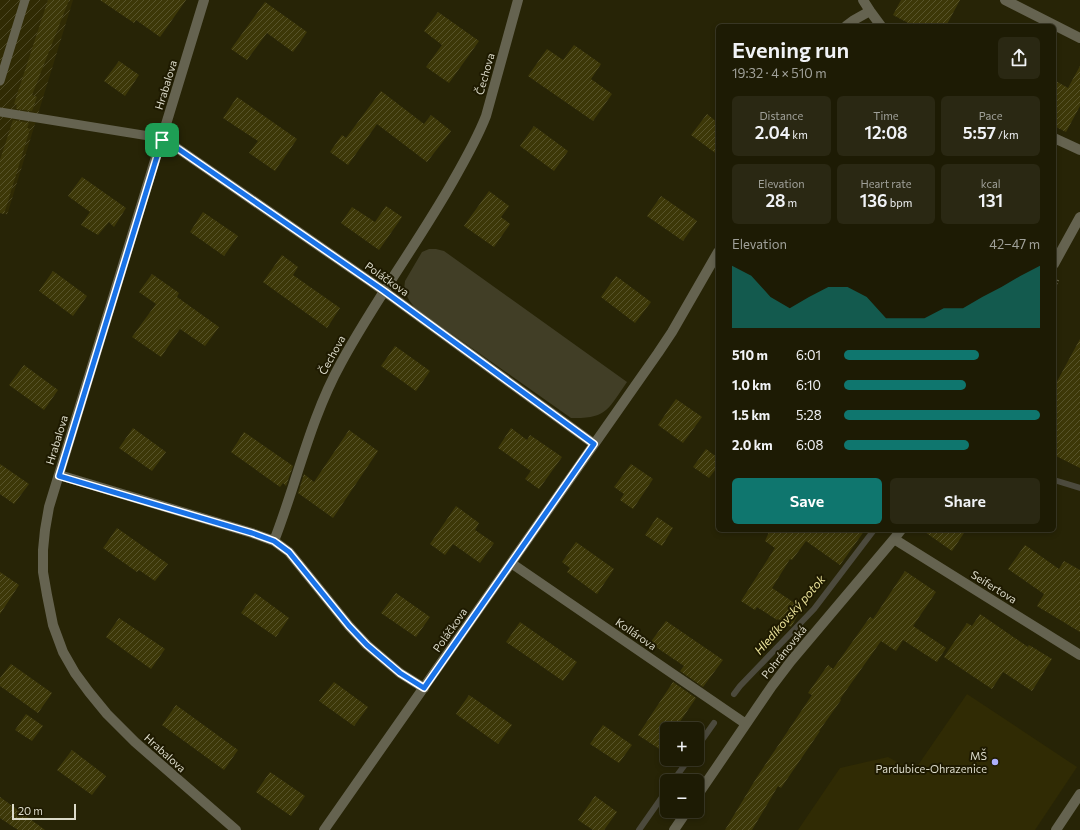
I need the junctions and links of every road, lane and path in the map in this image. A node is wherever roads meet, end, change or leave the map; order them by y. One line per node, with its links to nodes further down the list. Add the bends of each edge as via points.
1 (24, 0): 12 (lane)
2 (204, 0): 15 (street, Hrabalova)
3 (518, 0): 20 (street, Čechova, via 480,132 436,212)
4 (863, 0): 6 (street)
5 (1005, 0): 9 (street)
6 (870, 11): 7 (street); 8 (street)
7 (849, 24)
8 (880, 24)
9 (1052, 24)
10 (1056, 26): 11 (street)
11 (1080, 38)
12 (0, 81)
13 (0, 112): 15 (lane)
14 (1056, 139): 16 (street)
15 (162, 140): 20 (street, Poláčkova); 22 (street, Hrabalova)
16 (1080, 150)
17 (1080, 217): 19 (street)
18 (716, 255): 21 (street, Poláčkova, via 661,348)
19 (1056, 260)
20 (384, 291): 21 (street, Poláčkova); 25 (street, Čechova, via 329,386)
21 (594, 444): 26 (street, Poláčkova)
22 (59, 476): 25 (street); 33 (street, Hrabalova, via 49,507 42,550 43,572 53,625 63,652 88,692 107,714 135,742)
23 (899, 532): 24 (street, Pohránovská)
24 (894, 539): 27 (street, Seifertova); 29 (street, Pohránovská, via 791,661)
25 (274, 541): 28 (street, via 289,552 367,645 400,673)
26 (512, 563): 28 (street, Poláčkova); 29 (street, Kollárova)
27 (1080, 654)
28 (424, 688): 34 (street, Poláčkova)
29 (746, 724): 30 (street, Pohránovská)
30 (704, 786)
31 (1080, 794): 36 (street)
32 (682, 818): 35 (street)
33 (236, 830)
34 (324, 830)
35 (674, 830)
36 (1056, 830)

